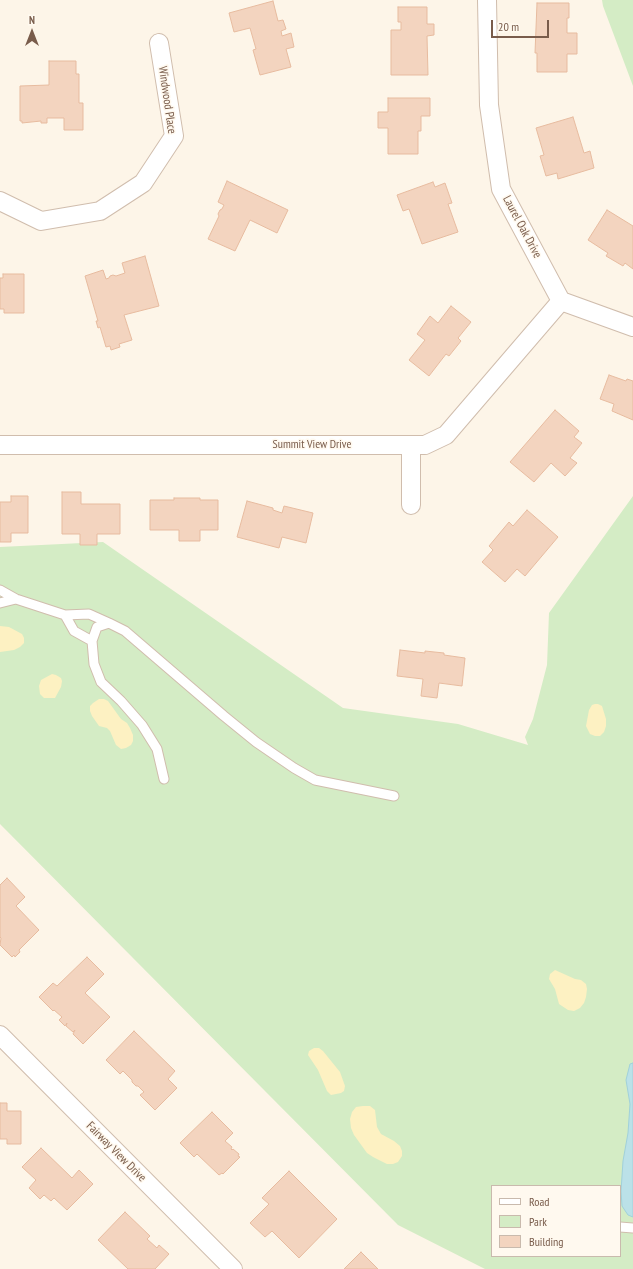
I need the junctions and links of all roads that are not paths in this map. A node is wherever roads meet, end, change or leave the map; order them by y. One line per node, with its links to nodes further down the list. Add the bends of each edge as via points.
1 (488, 0): 4 (street, Laurel Oak Drive, via 489,105 501,189)
2 (159, 43): 3 (street, Windwood Place, via 174,136 143,183 100,211 41,221)
3 (0, 200)
4 (561, 301): 5 (street); 7 (street, Summit View Drive, via 446,434 424,445)
5 (633, 327)
6 (0, 445): 7 (street, Summit View Drive)
7 (411, 445): 8 (street)
8 (411, 505)
9 (0, 590): 10 (lane)
10 (16, 599): 11 (lane); 12 (lane)
11 (0, 603)
12 (65, 615): 13 (lane, via 89,614); 14 (lane, via 74,631)
13 (109, 622): 14 (lane, via 97,627); 16 (lane, via 125,631 256,742 294,768 314,780)
14 (92, 641): 15 (lane, via 94,664 101,682 142,725 157,749)
15 (164, 779)
16 (394, 796)
17 (0, 1035): 20 (street, Fairway View Drive)
18 (621, 1227): 19 (lane)
19 (633, 1228)
20 (233, 1269)

